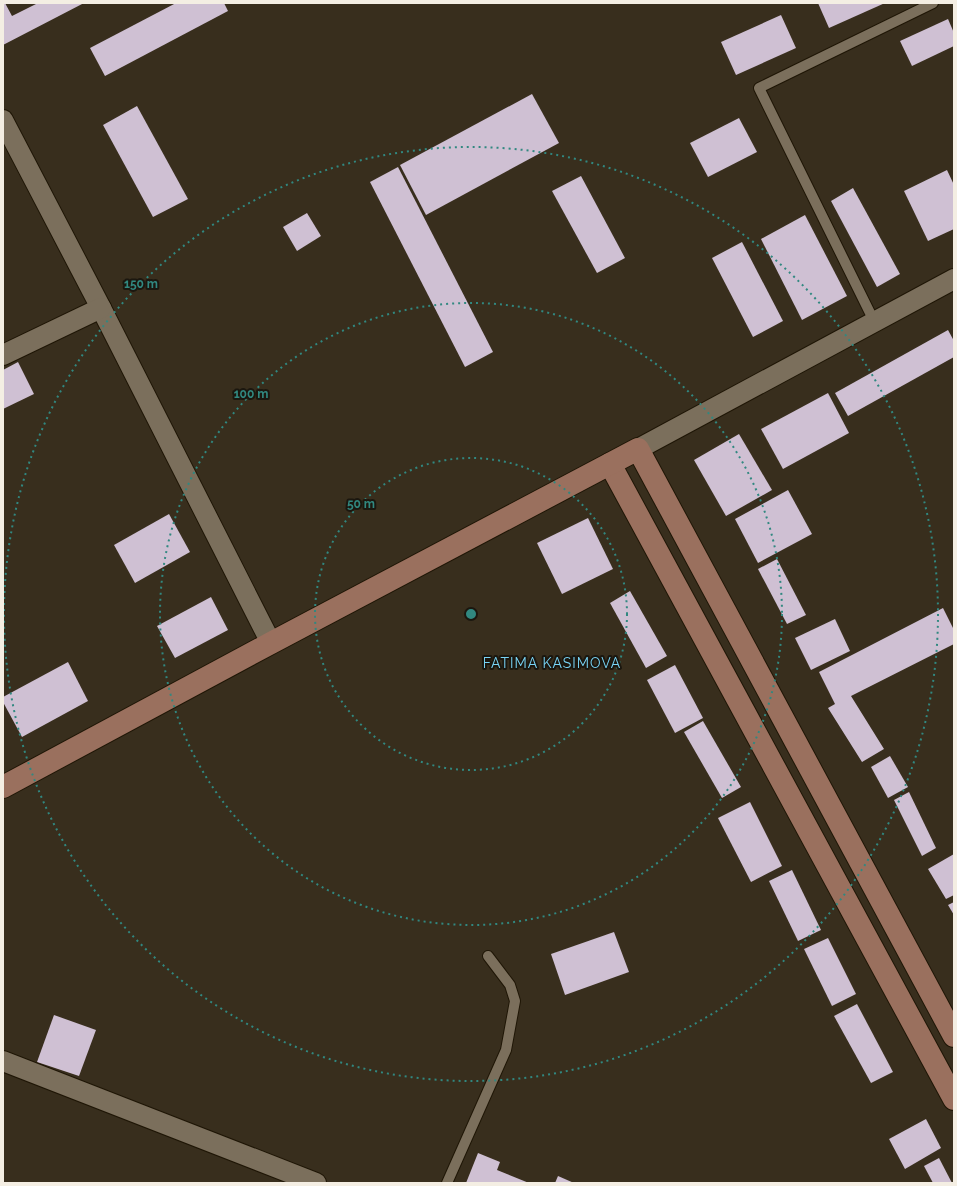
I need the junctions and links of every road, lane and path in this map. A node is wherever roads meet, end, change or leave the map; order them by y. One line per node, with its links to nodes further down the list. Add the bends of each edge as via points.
1 (933, 3): 5 (lane, via 759,88)
2 (3, 120): 4 (street)
3 (954, 279): 5 (street)
4 (101, 308): 6 (street); 9 (street)
5 (874, 321): 7 (street)
6 (3, 355)
7 (638, 449): 8 (street); 12 (street)
8 (610, 464): 9 (street); 14 (street)
9 (270, 642): 10 (street)
10 (3, 787)
11 (488, 956): 16 (lane, via 510,984 514,1001 506,1050)
12 (954, 1036)
13 (3, 1061): 15 (street)
14 (954, 1099)
15 (316, 1183)
16 (447, 1183)

